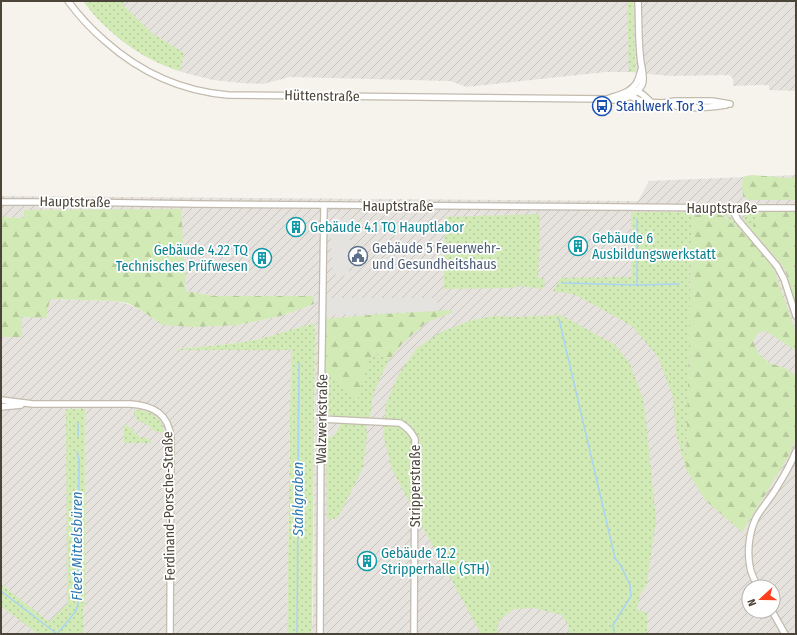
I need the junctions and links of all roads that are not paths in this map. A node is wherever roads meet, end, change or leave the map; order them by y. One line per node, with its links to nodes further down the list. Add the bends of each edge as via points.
1 (68, 1): 7 (street, Hüttenstraße, via 99,36 142,69 172,83 209,93)
2 (638, 1): 3 (street)
3 (642, 68): 4 (street, via 638,81); 5 (street, via 642,85)
4 (630, 90): 5 (street); 7 (street, Hüttenstraße)
5 (637, 90): 6 (street, Hüttenstraße); 8 (street)
6 (630, 96): 7 (street, Hüttenstraße, via 614,101); 8 (street, via 643,102)
7 (607, 99)
8 (651, 102): 9 (street, via 676,107 713,107)
9 (730, 104)
10 (1, 202): 11 (street, Hauptstraße)
11 (324, 205): 12 (street, Hauptstraße); 18 (street, Walzwerkstraße)
12 (731, 208): 13 (street, Hauptstraße); 14 (street, via 784,279)
13 (796, 208)
14 (796, 316)
15 (1, 400): 16 (street, Ferdinand-Porsche-Straße)
16 (33, 404): 17 (street, Ferdinand-Porsche-Straße); 22 (street, Ferdinand-Porsche-Straße, via 143,405 154,409 164,418 170,439)
17 (1, 407)
18 (321, 418): 23 (street, Walzwerkstraße); 24 (street, Stripperstraße, via 400,423 411,431 415,439)
19 (796, 452): 20 (street, via 752,526 749,549)
20 (754, 579)
21 (777, 619): 25 (street)
22 (170, 634)
23 (320, 634)
24 (414, 634)
25 (785, 634)

